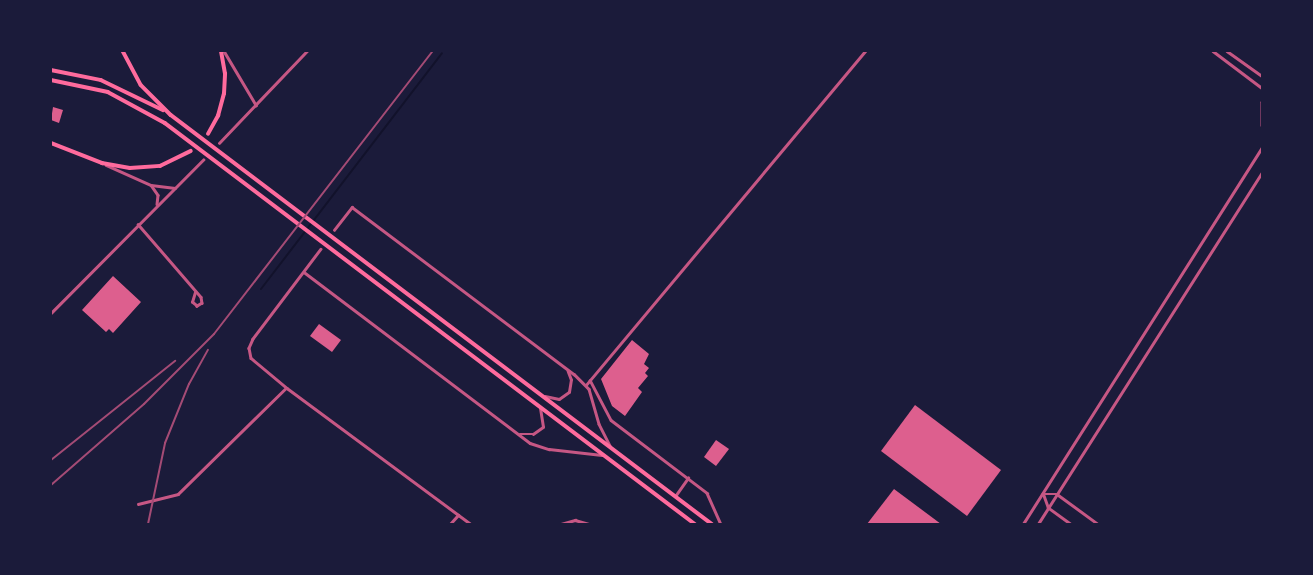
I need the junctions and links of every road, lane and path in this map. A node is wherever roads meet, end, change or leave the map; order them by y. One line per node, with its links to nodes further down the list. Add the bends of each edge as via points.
1 (123, 51): 13 (main road, via 141,85)
2 (222, 51): 12 (street); 15 (main road, via 224,94)
3 (307, 51): 12 (street)
4 (865, 51): 33 (street)
5 (1213, 51): 10 (street)
6 (1227, 51): 8 (street)
7 (51, 70): 13 (main road, via 114,85)
8 (1262, 76)
9 (51, 80): 37 (main road, via 108,92 165,123)
10 (1262, 88)
11 (1262, 102): 14 (street)
12 (257, 105): 17 (street)
13 (171, 115): 36 (main road)
14 (1262, 125)
15 (208, 134)
16 (51, 143): 21 (main road)
17 (219, 143)
18 (1262, 148): 42 (street)
19 (191, 151): 21 (main road, via 150,168)
20 (203, 160): 24 (street)
21 (102, 163): 23 (street)
22 (1262, 172): 43 (street)
23 (151, 185): 24 (street); 25 (street, via 158,195)
24 (175, 188): 25 (street)
25 (157, 205): 26 (street)
26 (138, 224): 30 (street); 31 (street)
27 (334, 230): 32 (street, via 352,208)
28 (321, 248): 29 (street)
29 (304, 271): 35 (street, via 250,343 251,358); 38 (street)
30 (195, 292)
31 (51, 313)
32 (566, 369): 34 (street); 36 (street, via 571,380 569,392 559,398)
33 (590, 380): 34 (street); 41 (street, via 606,413)
34 (586, 384): 39 (street)
35 (287, 388): 45 (street, via 178,494); 47 (street)
36 (545, 396): 39 (main road)
37 (539, 405): 38 (street, via 543,427 533,435); 40 (main road)
38 (516, 433): 40 (street, via 540,447)
39 (612, 448): 44 (main road)
40 (605, 456): 52 (main road)
41 (688, 478): 44 (street); 54 (street, via 711,497)
42 (1043, 494): 43 (street); 46 (street); 55 (street)
43 (1057, 494): 46 (street); 58 (street)
44 (675, 496): 53 (main road)
45 (138, 504)
46 (1048, 508): 56 (street); 57 (street)
47 (458, 515): 48 (street); 49 (street)
48 (450, 524)
49 (471, 524)
50 (561, 524): 51 (street, via 575,520)
51 (589, 524)
52 (695, 524)
53 (712, 524)
54 (721, 524)
55 (1023, 524)
56 (1038, 524)
57 (1070, 524)
58 (1098, 524)

